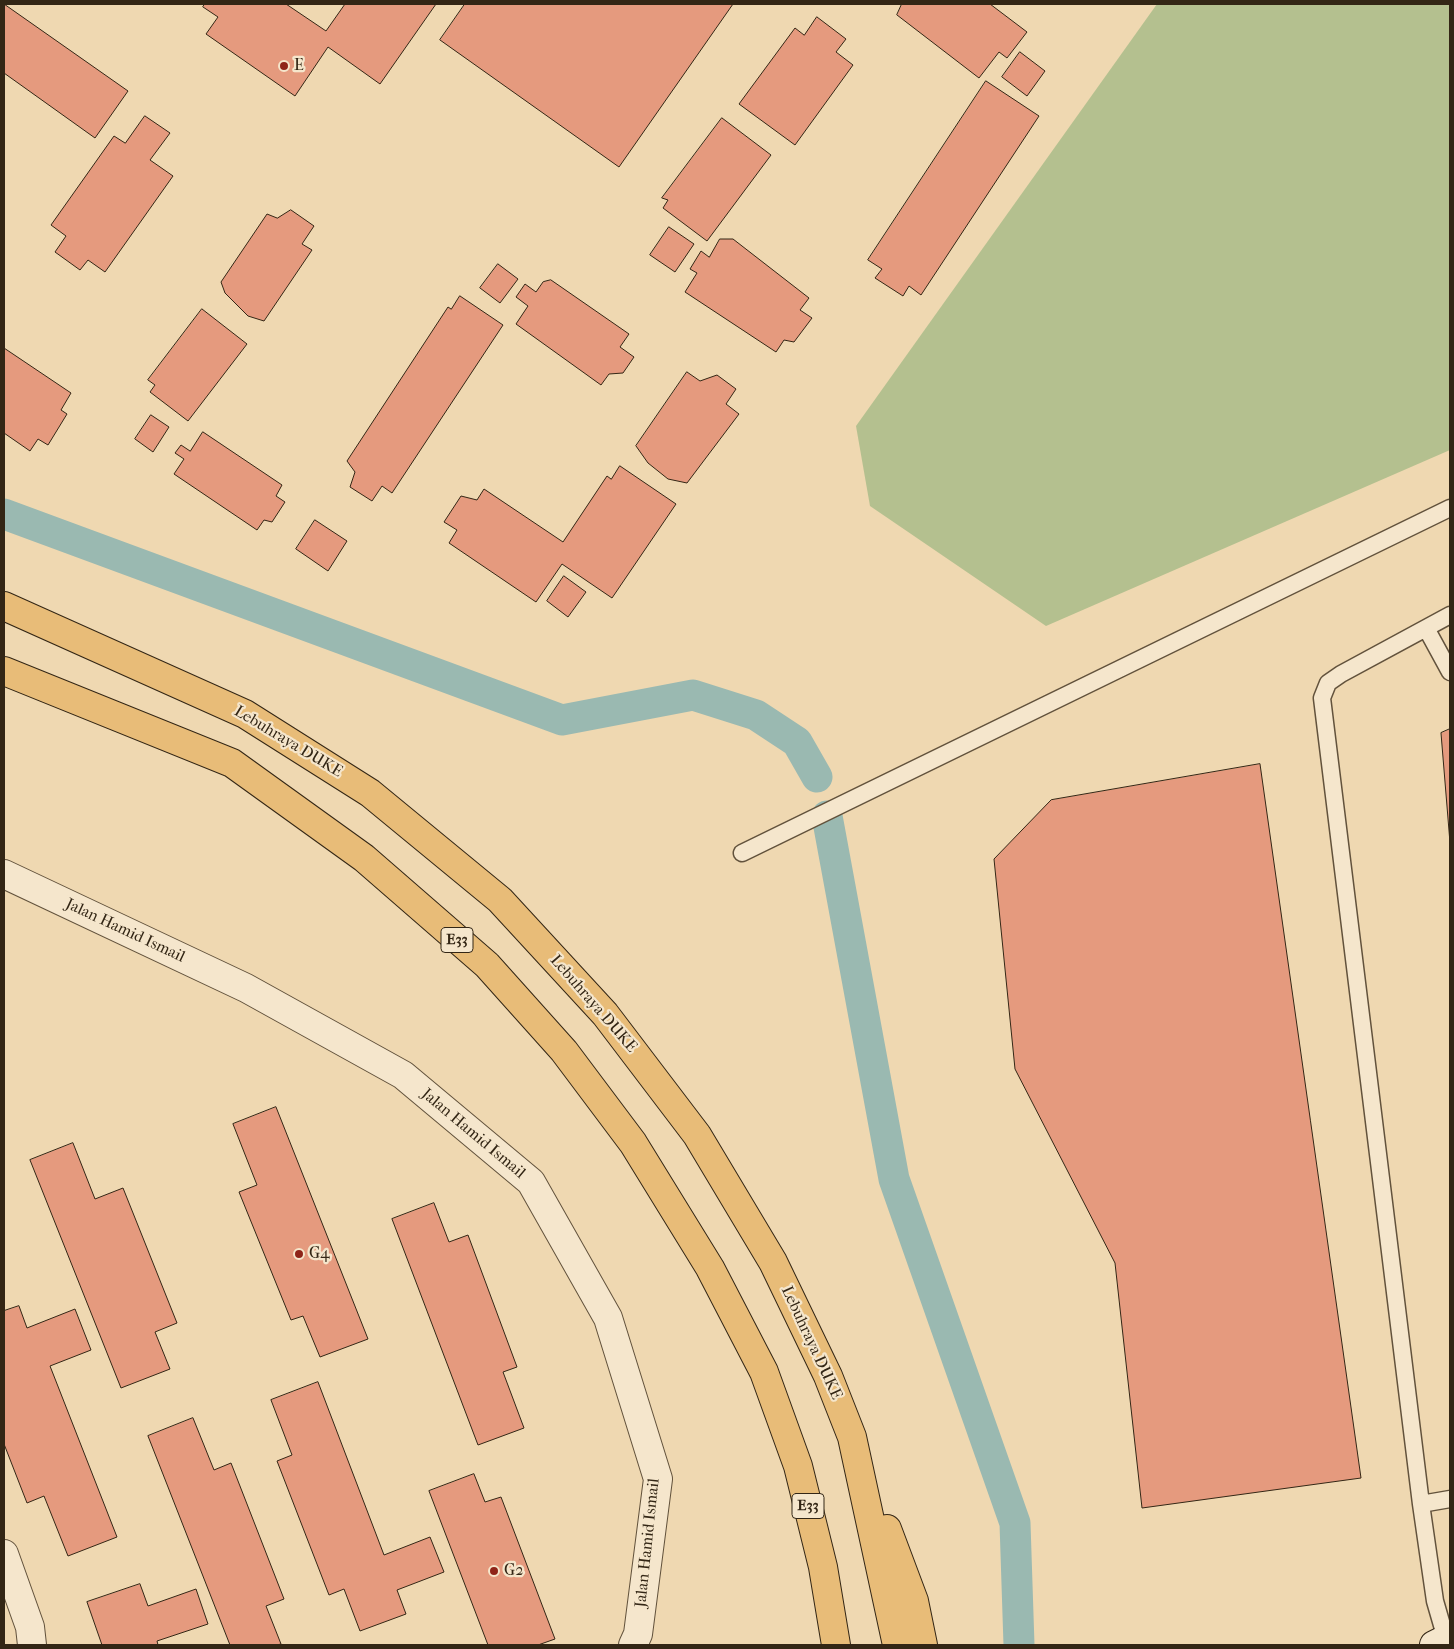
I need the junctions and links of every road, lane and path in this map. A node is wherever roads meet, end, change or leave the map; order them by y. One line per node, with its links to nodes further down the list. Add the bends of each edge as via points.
1 (1450, 508): 7 (lane)
2 (4, 606): 9 (highway, Lebuhraya DUKE, via 245,714 370,793 500,900 605,1014 697,1135 773,1262 828,1376)
3 (1450, 615): 4 (lane)
4 (1426, 628): 6 (lane); 11 (lane, via 1341,674 1328,683 1322,698)
5 (4, 671): 16 (highway, E33, via 232,763 364,858 486,965 564,1051 633,1143 710,1268 764,1372 798,1466 822,1567)
6 (1450, 672)
7 (742, 853)
8 (4, 874): 15 (street, Jalan Hamid Ismail, via 246,988 402,1075 531,1182 608,1318 658,1479 638,1634)
9 (852, 1437): 17 (highway, Lebuhraya DUKE); 18 (highway, via 914,1601)
10 (1450, 1499): 11 (lane)
11 (1421, 1504): 13 (lane)
12 (4, 1554): 14 (street, via 30,1627)
13 (1443, 1640)
14 (32, 1645)
15 (633, 1645)
16 (836, 1645)
17 (897, 1645)
18 (923, 1645)

